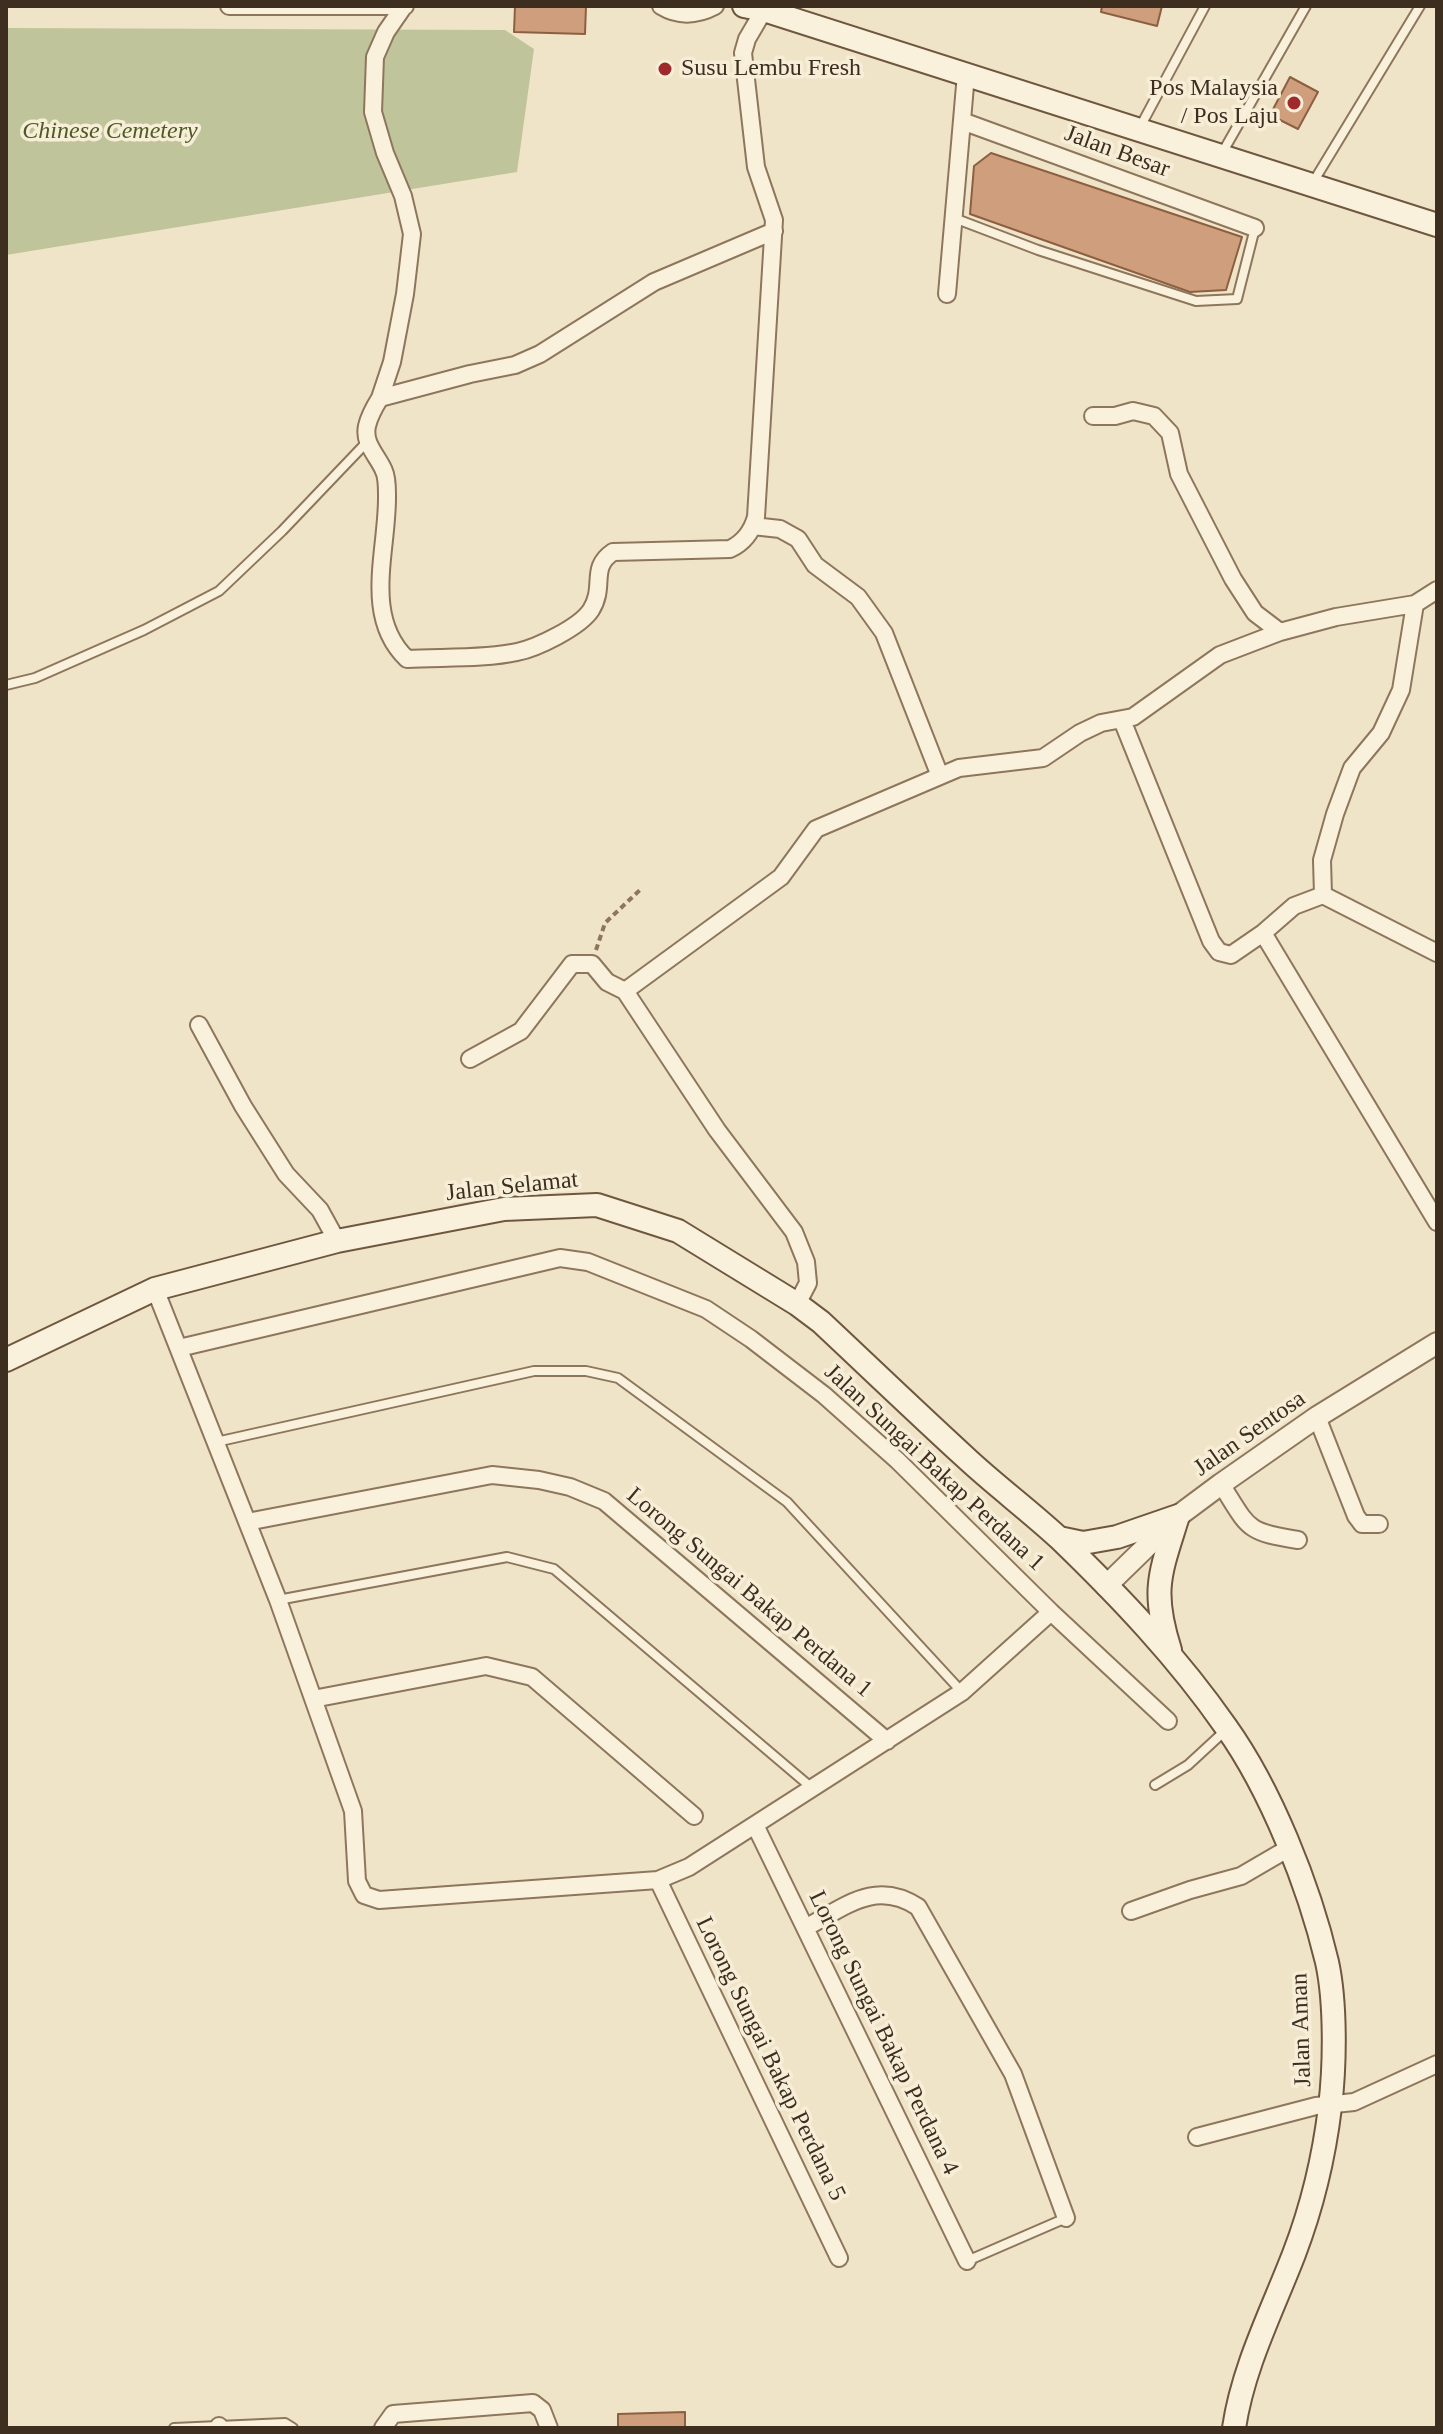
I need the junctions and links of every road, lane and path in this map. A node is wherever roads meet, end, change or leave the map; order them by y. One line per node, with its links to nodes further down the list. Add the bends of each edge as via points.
1 (229, 6): 2 (street)
2 (405, 6): 19 (street, via 375,57 373,112 412,234 392,362)
3 (661, 6): 4 (street, via 675,14 702,13)
4 (715, 6)
5 (1205, 6): 11 (lane)
6 (1306, 6): 12 (lane)
7 (1420, 6): 13 (lane)
8 (757, 7): 9 (main road); 17 (street, via 743,53 756,167)
9 (966, 74): 10 (street); 11 (main road)
10 (962, 121): 14 (street); 16 (street, Jalan Besar)
11 (1139, 130): 12 (main road)
12 (1220, 156): 13 (main road)
13 (1312, 184): 15 (main road)
14 (954, 218): 16 (lane, via 1196,301 1237,299); 18 (street)
15 (1437, 225)
16 (1255, 228)
17 (774, 231): 19 (street, via 654,282 515,365); 22 (street)
18 (947, 294)
19 (380, 398): 21 (street, via 366,426)
20 (1093, 416): 25 (street, via 1133,411 1154,416 1170,433 1179,474 1233,579 1255,613)
21 (367, 441): 22 (street, via 385,472 382,616 407,659 519,652 577,626 598,594 601,560 613,552 730,549); 26 (lane, via 219,591 144,630 35,678)
22 (753, 526): 28 (street, via 780,529 798,539 815,565 858,597 884,633)
23 (1437, 590): 24 (street)
24 (1415, 604): 25 (street); 30 (street, via 1401,690 1381,733 1352,768 1335,814 1322,860)
25 (1280, 632): 27 (street, via 1220,655)
26 (6, 685)
27 (1122, 720): 28 (street, via 1080,733 1043,758 959,768); 31 (street, via 1211,941 1219,952 1231,955)
28 (940, 776): 34 (street, via 816,829 781,877)
29 (642, 888): 33 (path, via 605,923)
30 (1323, 895): 31 (street, via 1294,906); 32 (street)
31 (1263, 933): 37 (street)
32 (1437, 953)
33 (592, 964): 34 (street, via 607,982); 36 (street, via 572,964 521,1031)
34 (625, 991): 40 (street, via 717,1130 794,1232 808,1283)
35 (199, 1025): 38 (street, via 286,1174 320,1210)
36 (470, 1059)
37 (1437, 1222)
38 (337, 1241): 39 (main road, Jalan Selamat); 40 (main road, Jalan Selamat, via 504,1209 597,1205 678,1231)
39 (155, 1289): 42 (street); 43 (main road, Jalan Selamat)
40 (797, 1304): 50 (main road, Jalan Selamat)
41 (1437, 1343): 44 (street, Jalan Sentosa)
42 (179, 1348): 45 (street); 54 (street, Jalan Sungai Bakap Perdana 1, via 560,1258 588,1262 706,1309 764,1348 897,1460)
43 (6, 1360)
44 (1317, 1417): 46 (street, Jalan Sentosa); 49 (street, via 1356,1516 1362,1524)
45 (216, 1442): 48 (street); 56 (lane, via 534,1371 586,1371 618,1378 787,1502)
46 (1221, 1484): 47 (street, Jalan Sentosa); 51 (street, via 1248,1526 1263,1535)
47 (1178, 1516): 50 (main road, via 1117,1537 1083,1543); 52 (street, Jalan Sentosa); 55 (main road, via 1157,1599)
48 (247, 1522): 53 (street); 60 (street, Lorong Sungai Bakap Perdana 1, via 492,1475 570,1487 604,1501)
49 (1379, 1524)
50 (1059, 1538): 52 (main road, Jalan Selamat)
51 (1298, 1540)
52 (1106, 1586): 55 (main road, Jalan Aman)
53 (278, 1600): 57 (street); 62 (lane, via 507,1557 554,1569)
54 (1051, 1612): 56 (street); 58 (street, Jalan Sungai Bakap Perdana 1)
55 (1172, 1655): 59 (main road, Jalan Aman)
56 (962, 1692): 60 (street)
57 (313, 1699): 63 (street, via 486,1666 532,1677); 66 (street, via 353,1811 357,1881 364,1895 379,1900)
58 (1168, 1721)
59 (1228, 1729): 61 (lane, via 1188,1765); 65 (main road, Jalan Aman)
60 (887, 1741): 62 (street)
61 (1155, 1785)
62 (813, 1789): 64 (street)
63 (694, 1816)
64 (755, 1825): 66 (street); 68 (street, Lorong Sungai Bakap Perdana 4)
65 (1289, 1848): 67 (street, via 1241,1876); 70 (main road, Jalan Aman, via 1327,1964)
66 (658, 1880): 73 (street, Lorong Sungai Bakap Perdana 5)
67 (1131, 1911)
68 (805, 1928): 72 (street, via 871,1894 886,1893 918,1907 1013,2074); 74 (street, Lorong Sungai Bakap Perdana 4)
69 (1437, 2064): 70 (street, via 1354,2102)
70 (1330, 2105): 71 (street); 80 (main road, Jalan Aman, via 1311,2203 1246,2375)
71 (1197, 2137)
72 (1066, 2218): 74 (lane)
73 (839, 2258)
74 (967, 2261)
75 (219, 2427): 76 (lane); 77 (lane, via 285,2423)
76 (174, 2428)
77 (293, 2428)
78 (383, 2428): 79 (street, via 393,2414 533,2403)
79 (549, 2428)
80 (1234, 2428)

